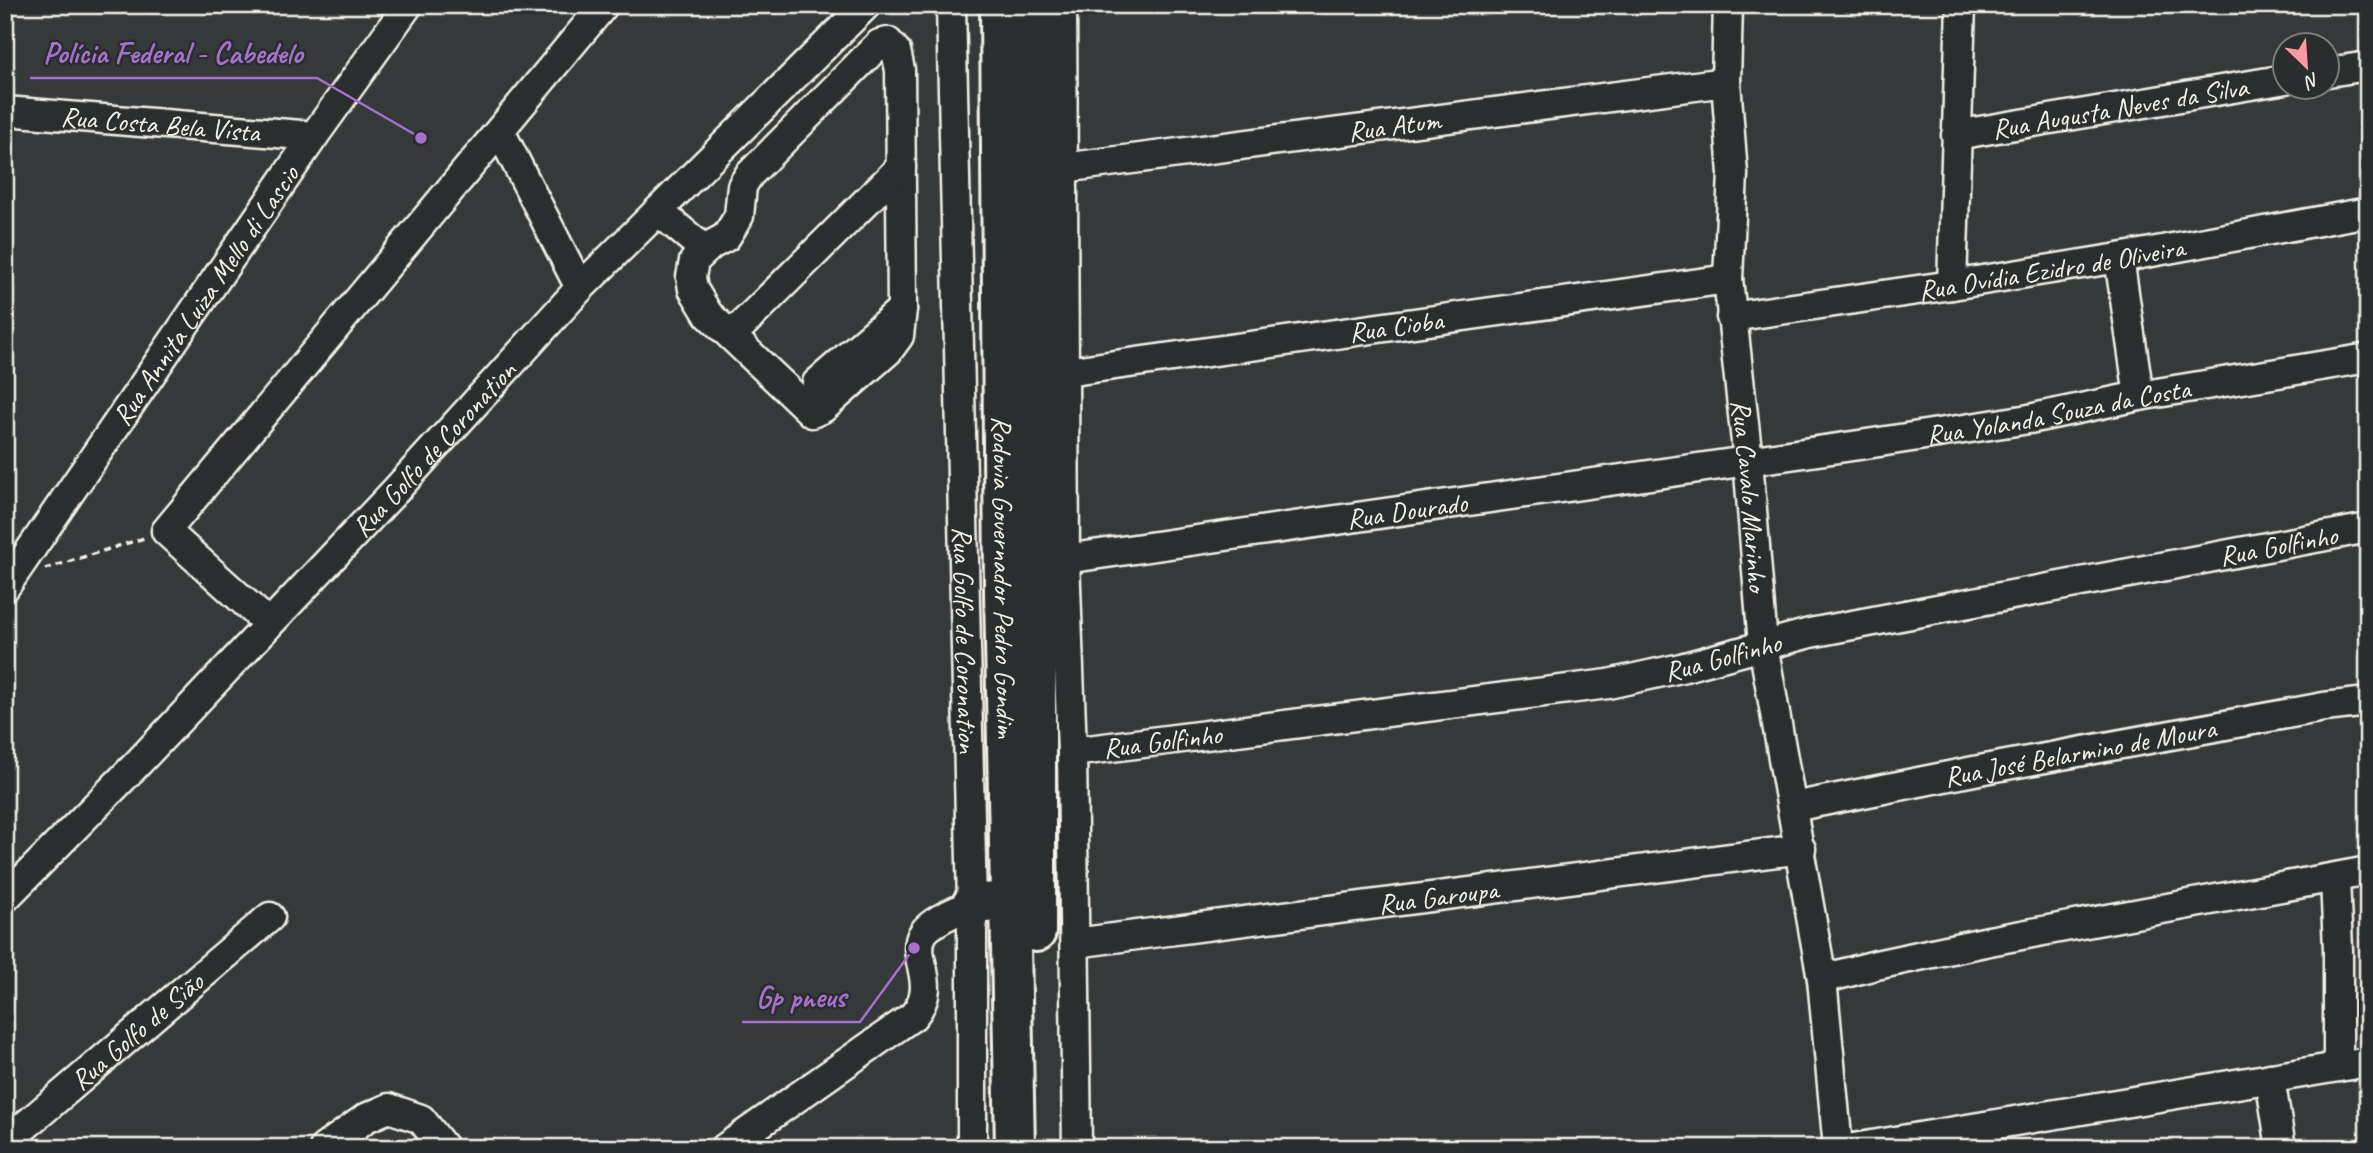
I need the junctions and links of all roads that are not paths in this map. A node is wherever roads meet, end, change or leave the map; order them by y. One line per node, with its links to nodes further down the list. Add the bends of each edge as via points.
1 (408, 5): 17 (street, Rua Annita Luiza Mello di Lascio)
2 (604, 5): 15 (street)
3 (866, 5): 20 (street, Rua Golfo de Coronation)
4 (951, 5): 48 (street, Rua Golfo de Coronation)
5 (1000, 5): 47 (highway, Rodovia Governador Pedro Gondim)
6 (1036, 5): 61 (highway, Rodovia Governador Pedro Gondim)
7 (1062, 5): 19 (street)
8 (1728, 5): 13 (street, Rua Cavalo Marinho)
9 (1961, 5): 16 (street)
10 (2368, 66): 11 (street)
11 (2342, 70)
12 (2272, 81): 16 (street, Rua Augusta Neves da Silva)
13 (1726, 82): 19 (street, Rua Atum); 24 (street, Rua Cavalo Marinho, via 1733,174)
14 (5, 111): 17 (street, Rua Costa Bela Vista)
15 (500, 131): 26 (street); 38 (street, via 166,531)
16 (1956, 135): 25 (street)
17 (314, 136): 37 (street, Rua Annita Luiza Mello di Lascio)
18 (901, 167): 22 (street, via 900,70 896,51 888,42 879,44 749,175 742,186 739,216 726,237); 27 (street); 29 (street)
19 (1063, 168): 31 (street)
20 (658, 211): 22 (street); 26 (street, Rua Golfo de Coronation)
21 (2368, 212): 23 (street, Rua Ovídia Ezidro de Oliveira)
22 (705, 250): 29 (street, via 694,261 693,289 708,314)
23 (2119, 258): 25 (street, Rua Ovídia Ezidro de Oliveira); 33 (street)
24 (1728, 279): 28 (street, Rua Cavalo Marinho); 31 (street, Rua Cioba)
25 (1952, 285): 28 (street, Rua Ovídia Ezidro de Oliveira)
26 (580, 288): 38 (street, Rua Golfo de Coronation)
27 (901, 309): 29 (street, via 899,336 888,351 812,413); 32 (street)
28 (1731, 317): 34 (street, Rua Cavalo Marinho)
29 (731, 336)
30 (2368, 358): 33 (street, Rua Yolanda Souza da Costa)
31 (1065, 372): 36 (street)
32 (817, 383)
33 (2139, 396): 34 (street, Rua Yolanda Souza da Costa, via 2029,419)
34 (1748, 460): 36 (street, Rua Dourado); 39 (street, Rua Cavalo Marinho)
35 (2368, 528): 39 (street, Rua Golfinho)
36 (1065, 559): 41 (street)
37 (8, 584)
38 (269, 624): 46 (street, Rua Golfo de Coronation)
39 (1763, 645): 41 (street, Rua Golfinho, via 1608,684); 42 (street, Rua Cavalo Marinho)
40 (2368, 702): 42 (street, Rua José Belarmino de Moura)
41 (1072, 752): 50 (street)
42 (1793, 807): 43 (street, Rua Cavalo Marinho)
43 (1801, 849): 50 (street, Rua Garoupa); 51 (street, Rua Cavalo Marinho)
44 (2368, 871): 45 (street)
45 (2335, 878): 51 (street, via 1989,941); 53 (street)
46 (5, 898)
47 (1010, 901): 48 (highway); 60 (highway, Rodovia Governador Pedro Gondim)
48 (972, 904): 58 (street, via 925,930 918,944 926,990 922,1006 913,1016); 59 (street, Rua Golfo de Coronation)
49 (270, 917): 55 (street, Rua Golfo de Sião)
50 (1075, 943): 62 (street)
51 (1822, 979): 63 (street, Rua Cavalo Marinho)
52 (2368, 1062): 53 (street)
53 (2338, 1067): 54 (street)
54 (2270, 1078): 64 (street); 65 (street)
55 (5, 1143)
56 (324, 1148): 57 (street, via 389,1108 421,1119)
57 (443, 1148)
58 (725, 1148)
59 (972, 1148)
60 (1015, 1148)
61 (1037, 1148)
62 (1077, 1148)
63 (1839, 1148)
64 (1854, 1148)
65 (2281, 1148)

